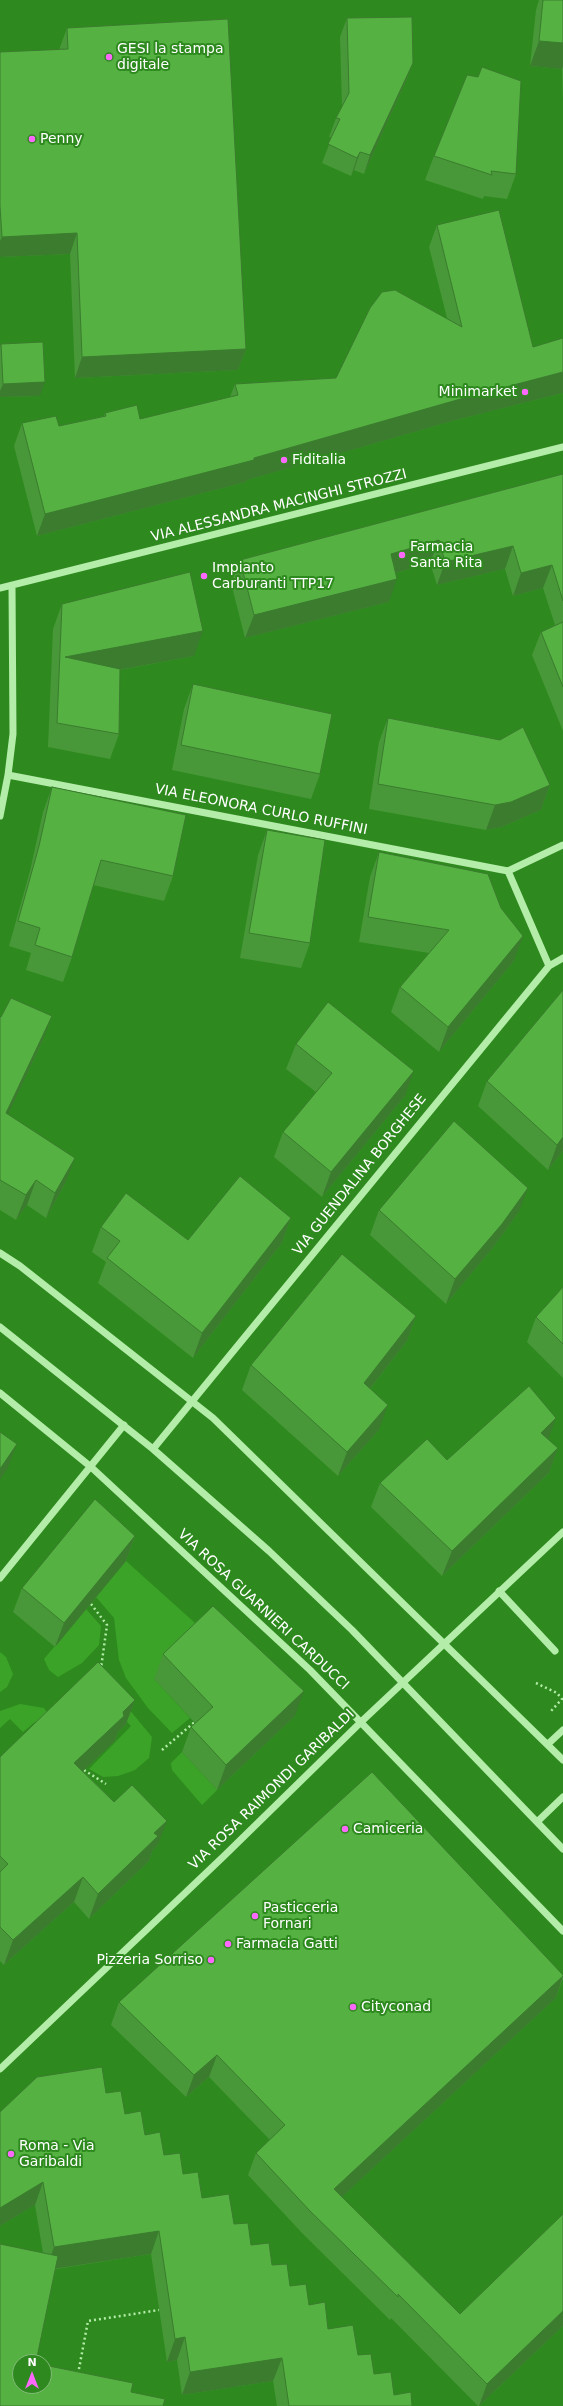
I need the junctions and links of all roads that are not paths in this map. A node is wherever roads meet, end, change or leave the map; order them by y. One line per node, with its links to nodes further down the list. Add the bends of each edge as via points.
1 (563, 447): 2 (street, VIA ALESSANDRA MACINGHI STROZZI)
2 (12, 585): 3 (street, VIA ALESSANDRA MACINGHI STROZZI); 4 (street, via 13,734)
3 (0, 588)
4 (8, 775): 5 (street); 7 (street, VIA ELEONORA CURLO RUFFINI)
5 (0, 816)
6 (563, 844): 7 (street)
7 (508, 871): 9 (street)
8 (563, 958): 9 (street)
9 (549, 966): 13 (street, VIA GUENDALINA BORGHESE)
10 (0, 1253): 13 (street)
11 (0, 1327): 14 (street)
12 (0, 1393): 16 (street, VIA ROSA GUARNIERI CARDUCCI)
13 (192, 1401): 15 (street); 20 (street, via 214,1418)
14 (124, 1425): 15 (street); 16 (street)
15 (153, 1449): 22 (street, via 274,1557)
16 (91, 1467): 18 (street); 23 (street, VIA ROSA GUARNIERI CARDUCCI, via 310,1670)
17 (563, 1532): 19 (street, VIA ROSA RAIMONDI GARIBALDI)
18 (0, 1578)
19 (499, 1591): 20 (street, VIA ROSA RAIMONDI GARIBALDI); 21 (street)
20 (444, 1643): 22 (street, VIA ROSA RAIMONDI GARIBALDI); 25 (street)
21 (555, 1651)
22 (403, 1682): 23 (street, VIA ROSA RAIMONDI GARIBALDI); 28 (street)
23 (361, 1722): 30 (street, VIA ROSA GUARNIERI CARDUCCI); 31 (street, VIA ROSA RAIMONDI GARIBALDI)
24 (563, 1730): 25 (street)
25 (548, 1744): 26 (street)
26 (563, 1760)
27 (563, 1797): 28 (street)
28 (537, 1822): 29 (street)
29 (563, 1849)
30 (563, 1931)
31 (0, 2069)

